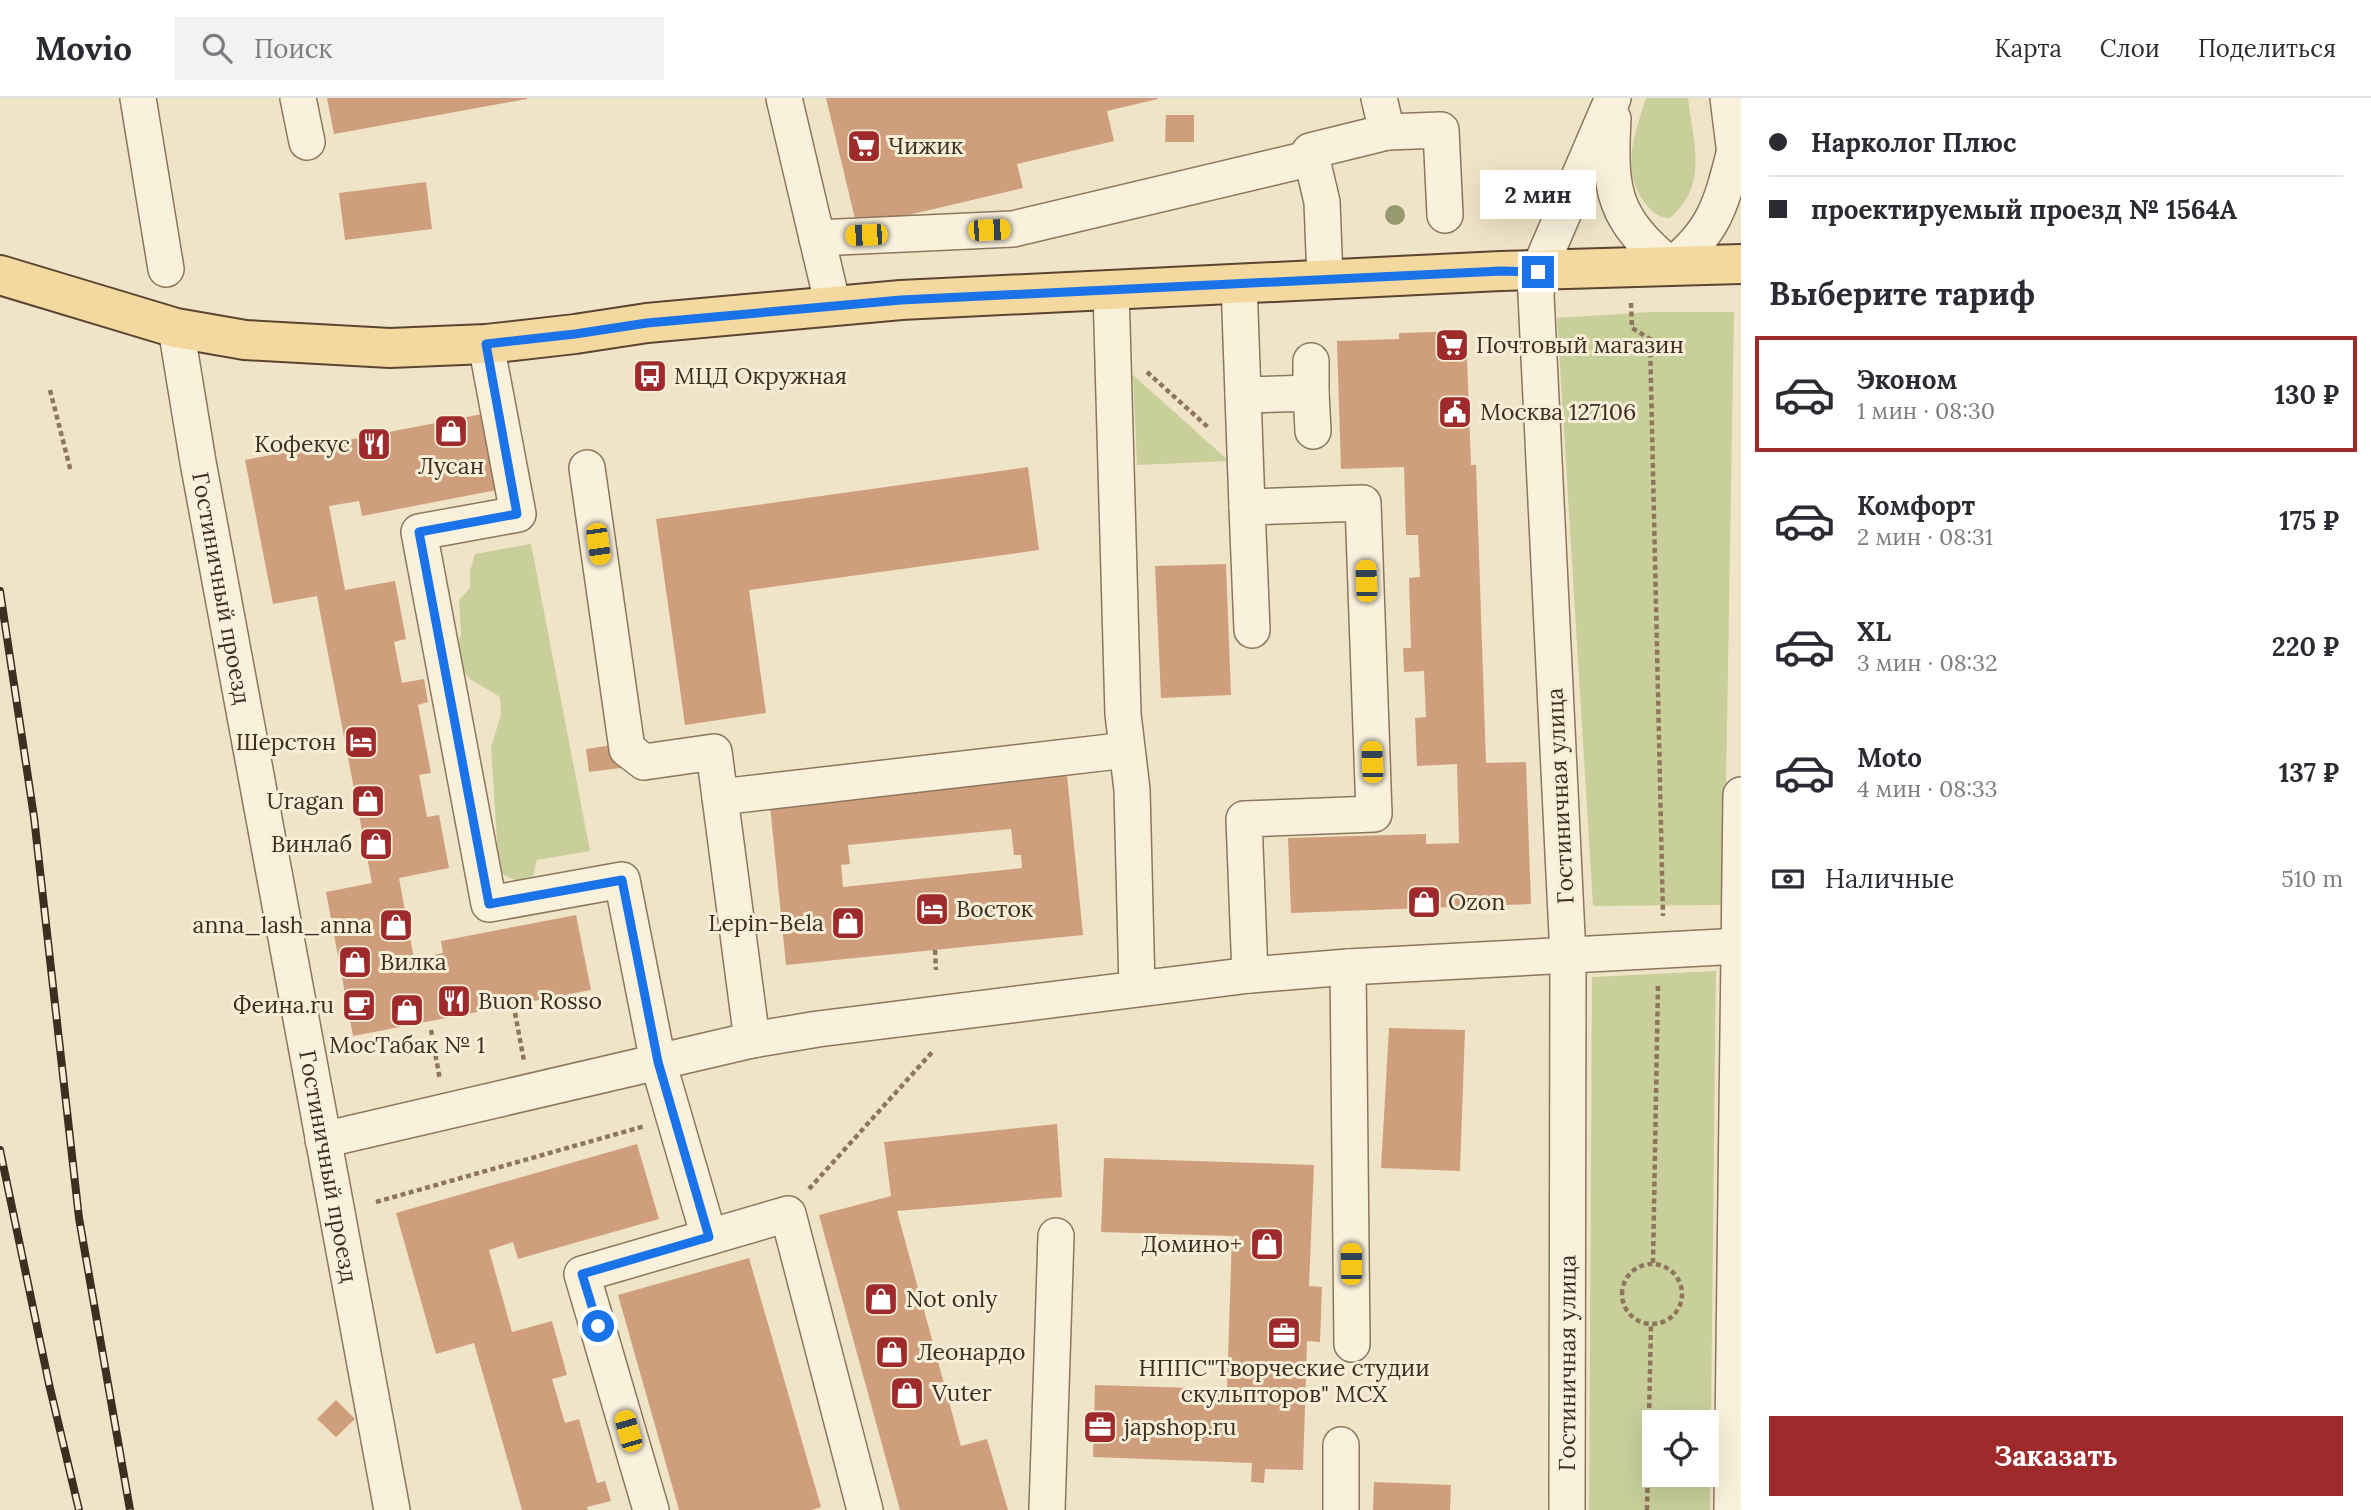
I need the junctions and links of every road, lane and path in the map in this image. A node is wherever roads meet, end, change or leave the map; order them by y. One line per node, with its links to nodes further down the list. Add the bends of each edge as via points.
1 (138, 98): 16 (street)
2 (298, 98): 8 (street)
3 (784, 98): 13 (street)
4 (1379, 98): 7 (street)
5 (1613, 98): 15 (street, via 1611,162 1617,199 1633,230); 17 (street, Гостиничная улица)
6 (1728, 98): 9 (street)
7 (1387, 132): 10 (street, via 1310,151); 12 (street, via 1441,130)
8 (307, 142)
9 (1734, 154): 11 (street); 15 (street, via 1721,203 1705,234)
10 (1312, 158): 13 (street, via 1013,229); 19 (street, via 1322,202)
11 (1741, 198)
12 (1445, 215)
13 (817, 237): 23 (street)
14 (1741, 264): 15 (main road)
15 (1671, 266): 17 (main road)
16 (166, 269)
17 (1538, 272): 19 (main road); 41 (street, Гостиничная улица, via 1537,331)
18 (0, 275): 24 (main road)
19 (1325, 279): 20 (main road)
20 (1239, 283): 21 (main road); 28 (street)
21 (1111, 290): 23 (main road); 25 (street)
22 (1631, 302): 38 (path, via 1632,328 1650,339)
23 (833, 306): 26 (main road)
24 (176, 328): 26 (main road, via 245,340 327,346); 55 (street, Гостиничный проезд)
25 (1112, 341): 30 (path); 35 (street)
26 (486, 344): 51 (street, via 517,514 419,532 489,904 622,880)
27 (50, 390): 32 (path)
28 (1243, 395): 29 (street, via 1311,377); 30 (street)
29 (1313, 431)
30 (1246, 461): 33 (street)
31 (587, 468): 37 (street, via 627,749 644,762 714,752)
32 (71, 472)
33 (1248, 508): 34 (street); 44 (street, via 1363,503 1374,814 1244,819)
34 (1252, 630)
35 (1127, 750): 37 (street); 46 (street)
36 (1741, 796): 39 (street)
37 (720, 797): 49 (street)
38 (1663, 916)
39 (1740, 946): 41 (street); 63 (street)
40 (935, 950): 43 (path)
41 (1568, 956): 42 (street); 70 (street, Гостиничная улица)
42 (1348, 967): 44 (street); 62 (street)
43 (936, 970)
44 (1250, 975): 46 (street)
45 (1658, 981): 60 (path)
46 (1138, 988): 49 (street)
47 (515, 1013): 52 (path)
48 (431, 1030): 53 (path)
49 (752, 1040): 51 (street)
50 (941, 1041): 57 (path)
51 (658, 1062): 52 (street); 54 (street)
52 (530, 1091): 53 (street)
53 (446, 1112): 55 (street)
54 (674, 1118): 56 (path); 59 (street)
55 (323, 1140): 65 (street, Гостиничный проезд)
56 (376, 1202)
57 (788, 1214): 59 (street); 67 (street)
58 (1056, 1236): 68 (street)
59 (709, 1237): 66 (street, via 582,1274)
60 (1653, 1263): 61 (path, via 1674,1273 1682,1294 1673,1316); 61 (path, via 1631,1272 1621,1293 1630,1315)
61 (1651, 1324): 71 (path)
62 (1352, 1344)
63 (1737, 1393): 72 (street)
64 (1341, 1445): 69 (street)
65 (392, 1510)
66 (651, 1510)
67 (865, 1510)
68 (1047, 1510)
69 (1341, 1510)
70 (1567, 1510)
71 (1647, 1510)
72 (1732, 1510)

